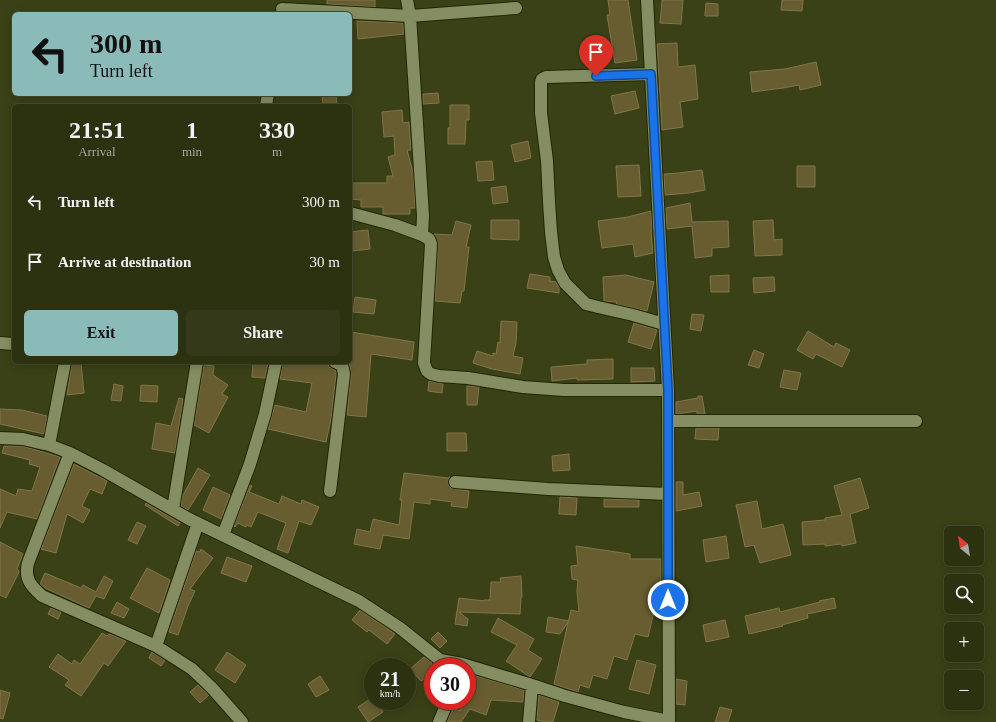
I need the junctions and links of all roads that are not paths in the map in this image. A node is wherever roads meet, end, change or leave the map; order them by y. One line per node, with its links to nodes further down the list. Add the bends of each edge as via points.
1 (407, 0): 7 (street)
2 (647, 0): 8 (street)
3 (282, 8): 5 (street)
4 (516, 8): 7 (street)
5 (346, 12)
6 (352, 12): 7 (street)
7 (410, 16): 10 (street, via 423,216)
8 (651, 74): 11 (street); 11 (street, via 546,77 541,82 541,113 548,161 554,257 565,283 586,304)
9 (352, 214): 10 (street)
10 (422, 235): 18 (street, via 429,239 431,244 424,363 431,374 564,390)
11 (664, 324): 18 (street)
12 (0, 343): 13 (street)
13 (12, 344)
14 (65, 364): 22 (street)
15 (196, 364): 27 (street)
16 (276, 364): 29 (street, via 254,450)
17 (340, 364): 25 (street, via 344,374)
18 (668, 390): 20 (street)
19 (916, 420): 20 (street)
20 (668, 421): 26 (street)
21 (0, 438): 22 (street)
22 (49, 445): 23 (street)
23 (70, 453): 27 (street); 30 (street, via 28,563 26,572 29,581 42,596)
24 (455, 482): 26 (street)
25 (330, 491)
26 (668, 494): 35 (street)
27 (172, 509): 28 (street)
28 (198, 523): 29 (street); 30 (street)
29 (223, 535): 31 (street, via 359,601 400,628)
30 (156, 646): 36 (street, via 192,669)
31 (438, 658)
32 (476, 670): 33 (street)
33 (532, 685): 35 (street, via 624,712); 38 (street)
34 (444, 710): 37 (street)
35 (669, 721)
36 (242, 722)
37 (439, 722)
38 (529, 722)

